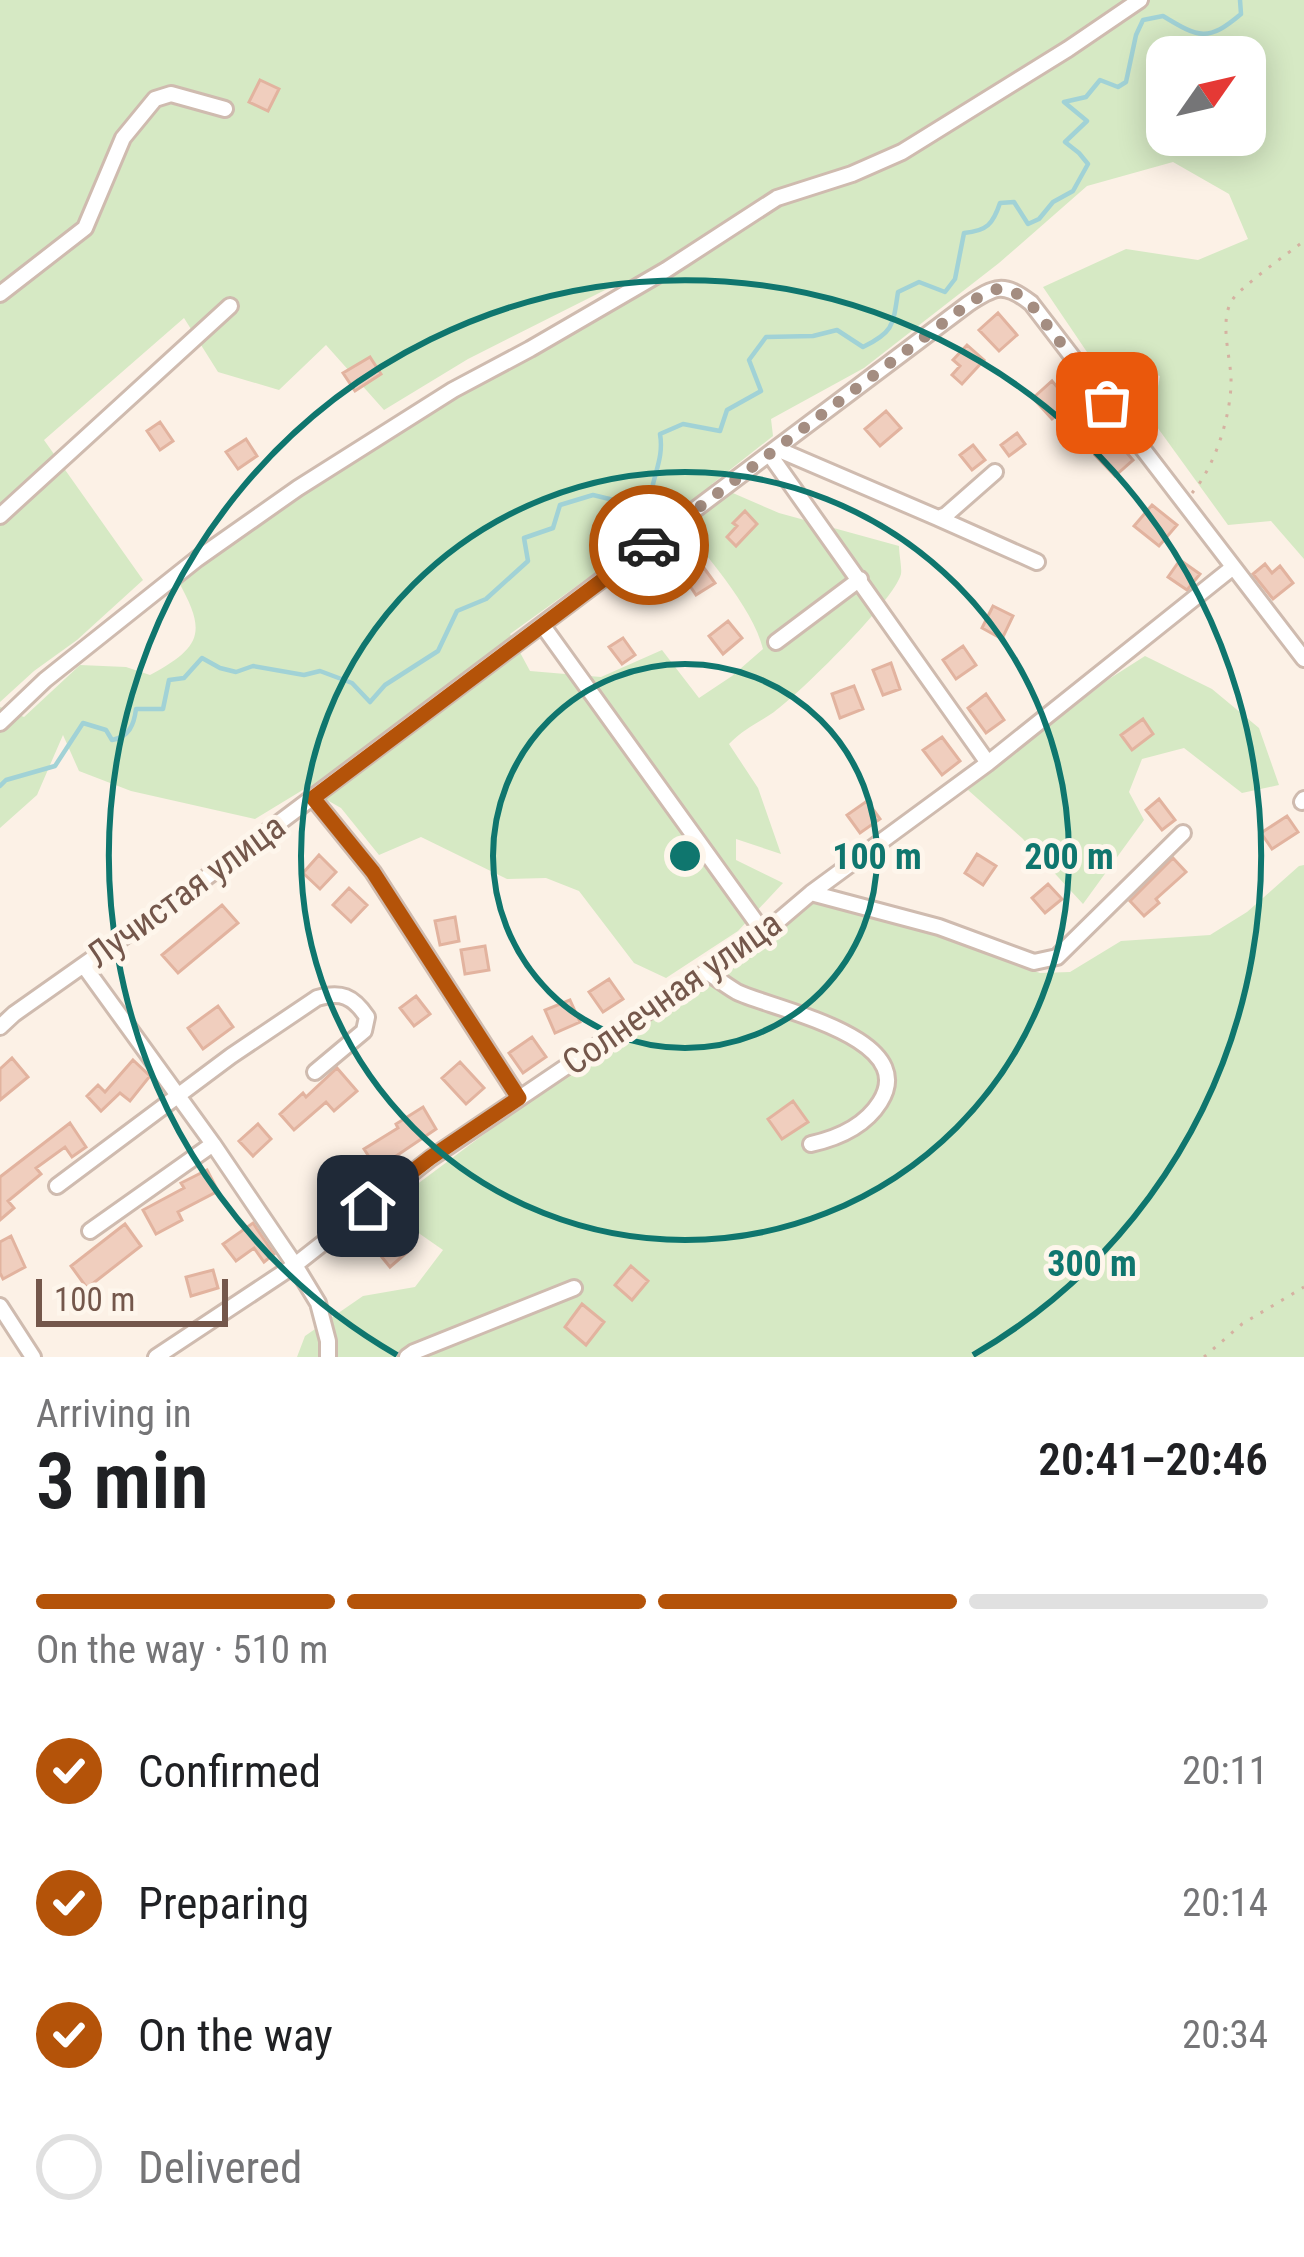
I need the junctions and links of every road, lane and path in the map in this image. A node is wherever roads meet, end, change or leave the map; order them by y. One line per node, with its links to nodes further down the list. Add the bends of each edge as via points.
1 (1140, 0): 17 (street, via 902,152 777,198 298,488 180,572)
2 (225, 109): 4 (street, via 171,94 155,99 124,138 85,228)
3 (1304, 241): 8 (path, via 1231,301 1232,384 1223,430 1207,476)
4 (0, 294)
5 (230, 306): 9 (street)
6 (773, 452): 8 (street, Лучистая улица, via 968,304 1014,290); 10 (street); 13 (street); 14 (street, Лучистая улица)
7 (995, 472): 10 (street)
8 (1183, 503): 12 (street, Лучистая улица)
9 (0, 516)
10 (938, 518): 11 (street)
11 (1037, 562)
12 (1232, 568): 16 (street, Лучистая улица); 18 (street, Солнечная улица)
13 (860, 579): 15 (street); 18 (street)
14 (543, 626): 19 (street, Лучистая улица); 22 (street)
15 (776, 642)
16 (1304, 659)
17 (0, 723)
18 (988, 763): 21 (street, Солнечная улица)
19 (313, 798): 23 (street, Лучистая улица); 28 (street, via 373,872)
20 (1183, 833): 21 (street, via 1047,962)
21 (811, 893): 22 (street, Солнечная улица)
22 (764, 933): 24 (street, Солнечная улица)
23 (84, 966): 25 (street, Лучистая улица); 27 (street)
24 (706, 971): 28 (street, Солнечная улица); 30 (street, via 738,992 849,1033 885,1070 887,1091 872,1114 836,1139)
25 (0, 1027)
26 (315, 1072): 27 (street, via 364,1030 367,1017 346,994 317,998)
27 (179, 1096): 29 (street); 31 (street)
28 (519, 1098): 33 (street, Солнечная улица)
29 (213, 1144): 32 (street); 33 (street)
30 (811, 1144)
31 (57, 1186)
32 (90, 1231)
33 (295, 1265): 38 (street, Солнечная улица); 39 (street, via 318,1303)
34 (1304, 1287): 41 (path)
35 (574, 1288): 40 (street)
36 (0, 1306): 37 (street)
37 (33, 1357)
38 (156, 1357)
39 (328, 1357)
40 (407, 1357)
41 (1204, 1357)

